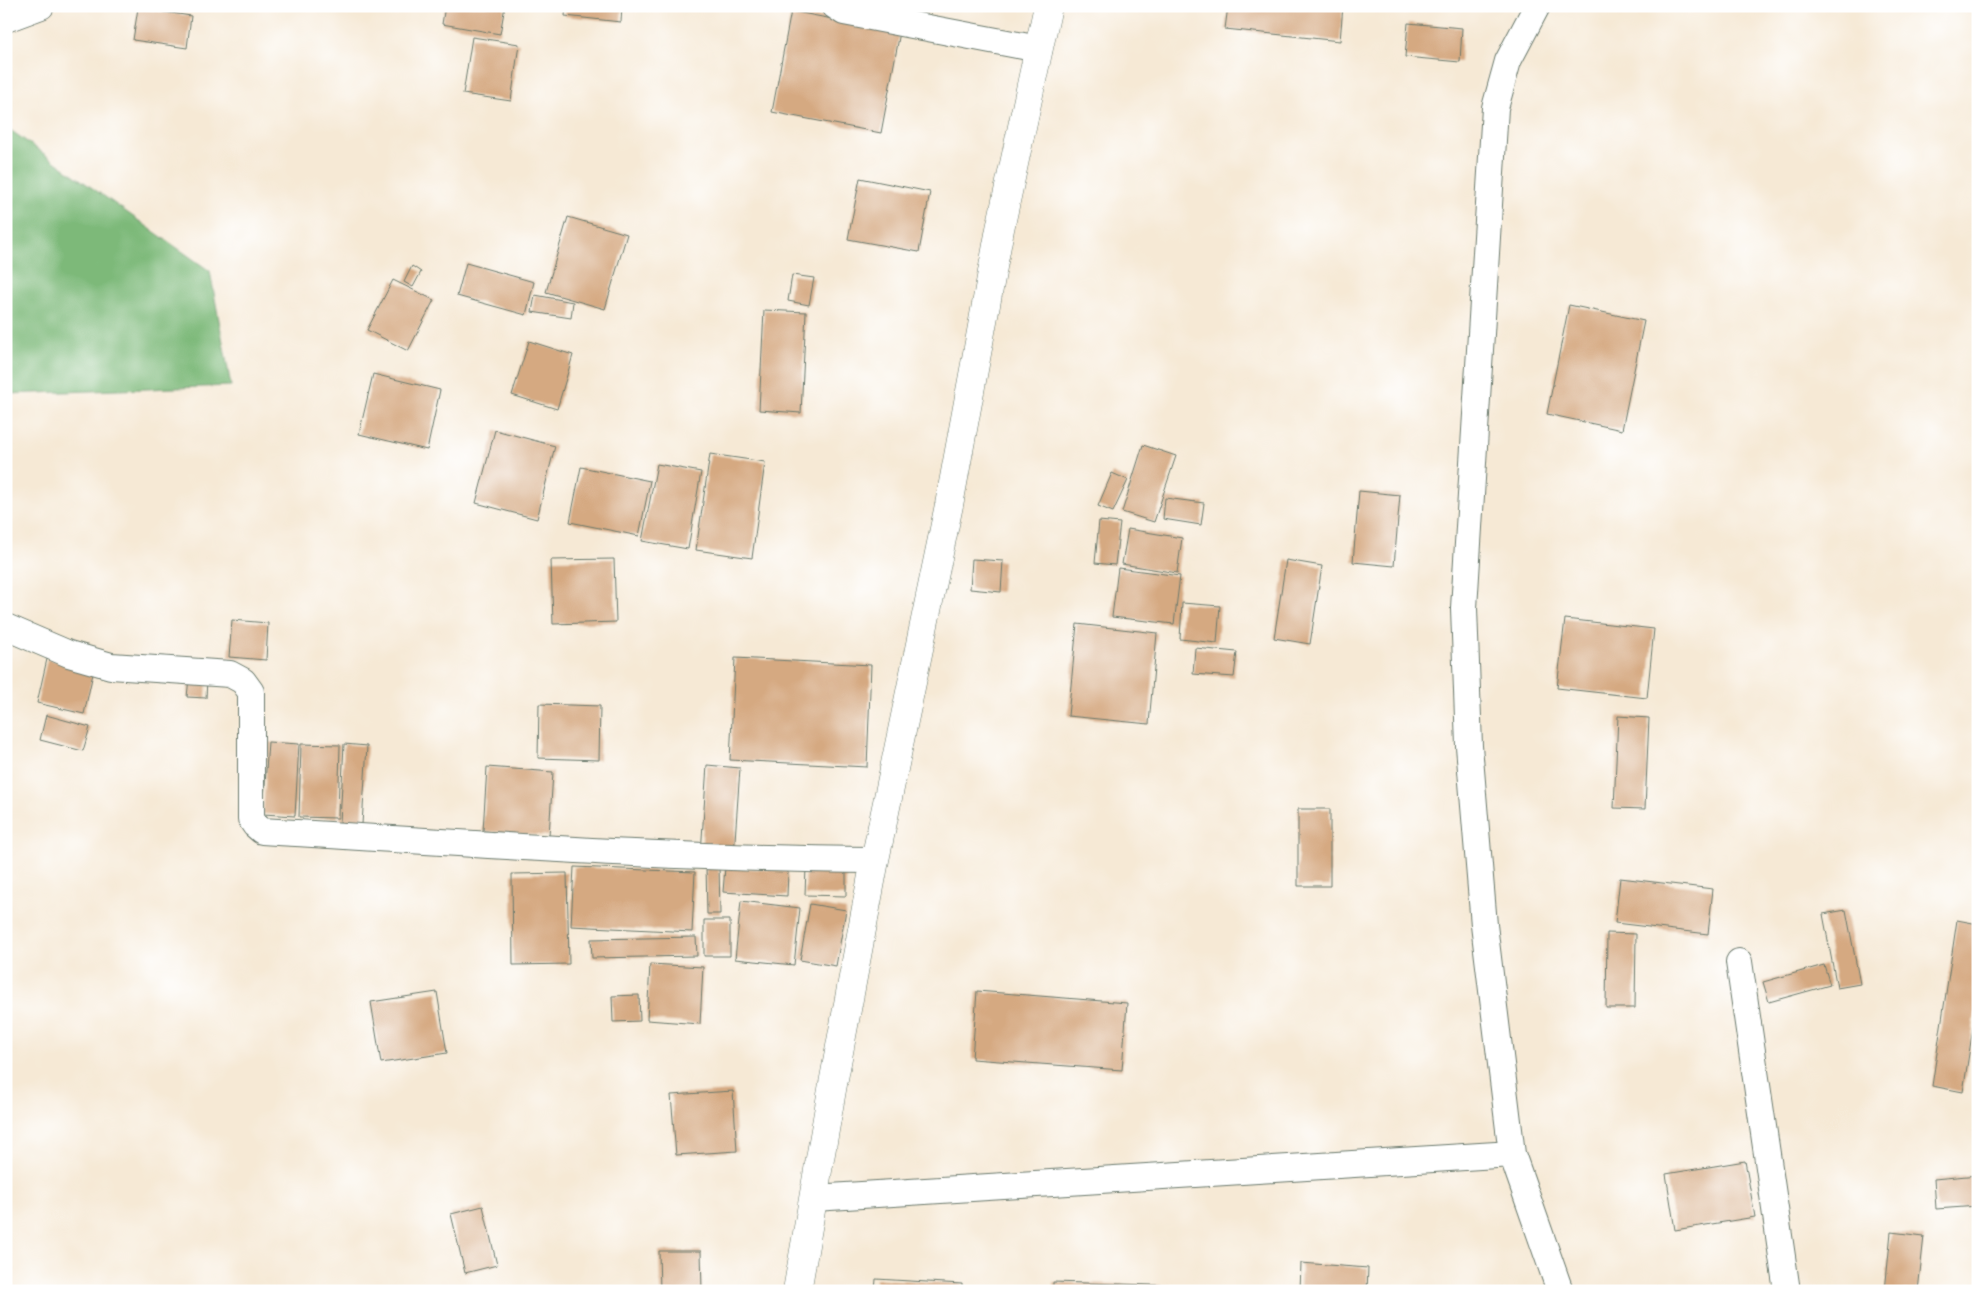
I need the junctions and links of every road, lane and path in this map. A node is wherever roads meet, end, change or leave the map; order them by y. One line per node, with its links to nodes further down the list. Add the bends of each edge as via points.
1 (41, 6): 5 (street)
2 (835, 6): 6 (street, via 844,12)
3 (1048, 6): 6 (street)
4 (1537, 6): 10 (street, via 1508,61 1495,108 1464,608 1469,746 1482,895)
5 (6, 19)
6 (1039, 49): 8 (street, via 1000,229 949,505)
7 (6, 627): 8 (street, via 69,654 111,666 230,674 243,681 251,692 251,819 262,831 763,860)
8 (876, 860): 11 (street)
9 (1739, 962): 14 (street)
10 (1512, 1154): 11 (street); 13 (street)
11 (814, 1198): 12 (street)
12 (797, 1291)
13 (1560, 1291)
14 (1787, 1291)

